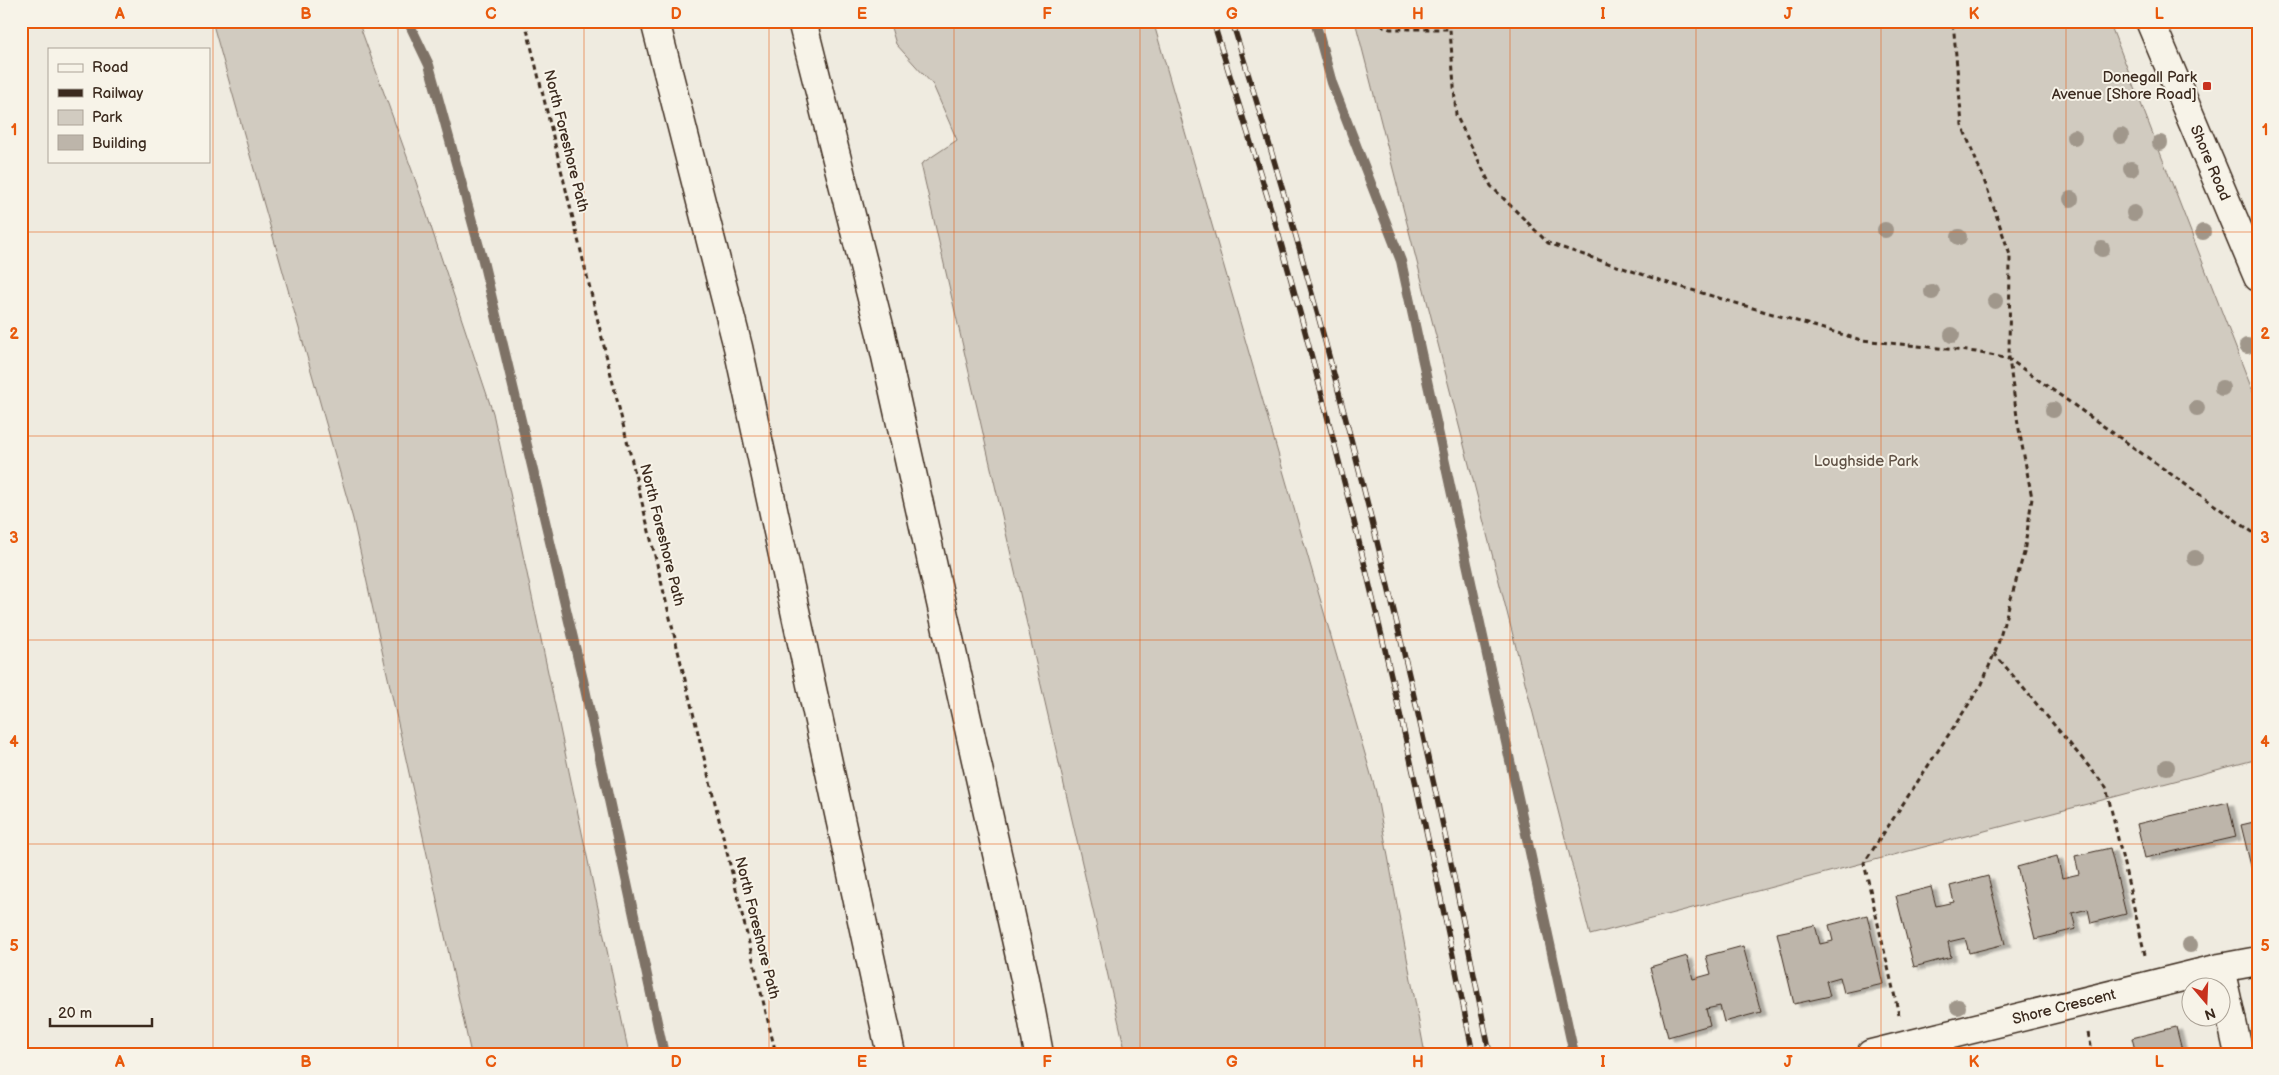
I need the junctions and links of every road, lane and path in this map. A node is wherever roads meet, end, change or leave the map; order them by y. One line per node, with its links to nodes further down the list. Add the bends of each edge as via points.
1 (525, 21): 18 (path, North Foreshore Path)
2 (655, 21): 19 (main road, via 738,347)
3 (802, 21): 20 (main road, via 883,343)
4 (1372, 21): 8 (path, via 1390,29)
5 (1452, 21): 8 (path)
6 (1953, 21): 10 (path, via 1962,125 2010,255)
7 (2150, 21): 9 (main road, Shore Road)
8 (1450, 29): 10 (path, via 1456,115 1491,186 1548,243 1668,283 1861,340 1976,352)
9 (2258, 277)
10 (2009, 359): 11 (path); 12 (path, via 2032,498 2024,553)
11 (2258, 536)
12 (1994, 654): 15 (path, via 2106,787); 17 (path, via 1982,684 1864,863)
13 (2258, 961): 14 (main road, Shore Crescent)
14 (2220, 968): 15 (main road, Shore Crescent); 22 (main road)
15 (2152, 985): 16 (main road, Shore Crescent)
16 (1951, 1045): 17 (main road, Shore Crescent)
17 (1906, 1046): 21 (main road, Shore Crescent)
18 (776, 1054)
19 (891, 1054)
20 (1040, 1054)
21 (1871, 1054)
22 (2239, 1054)

